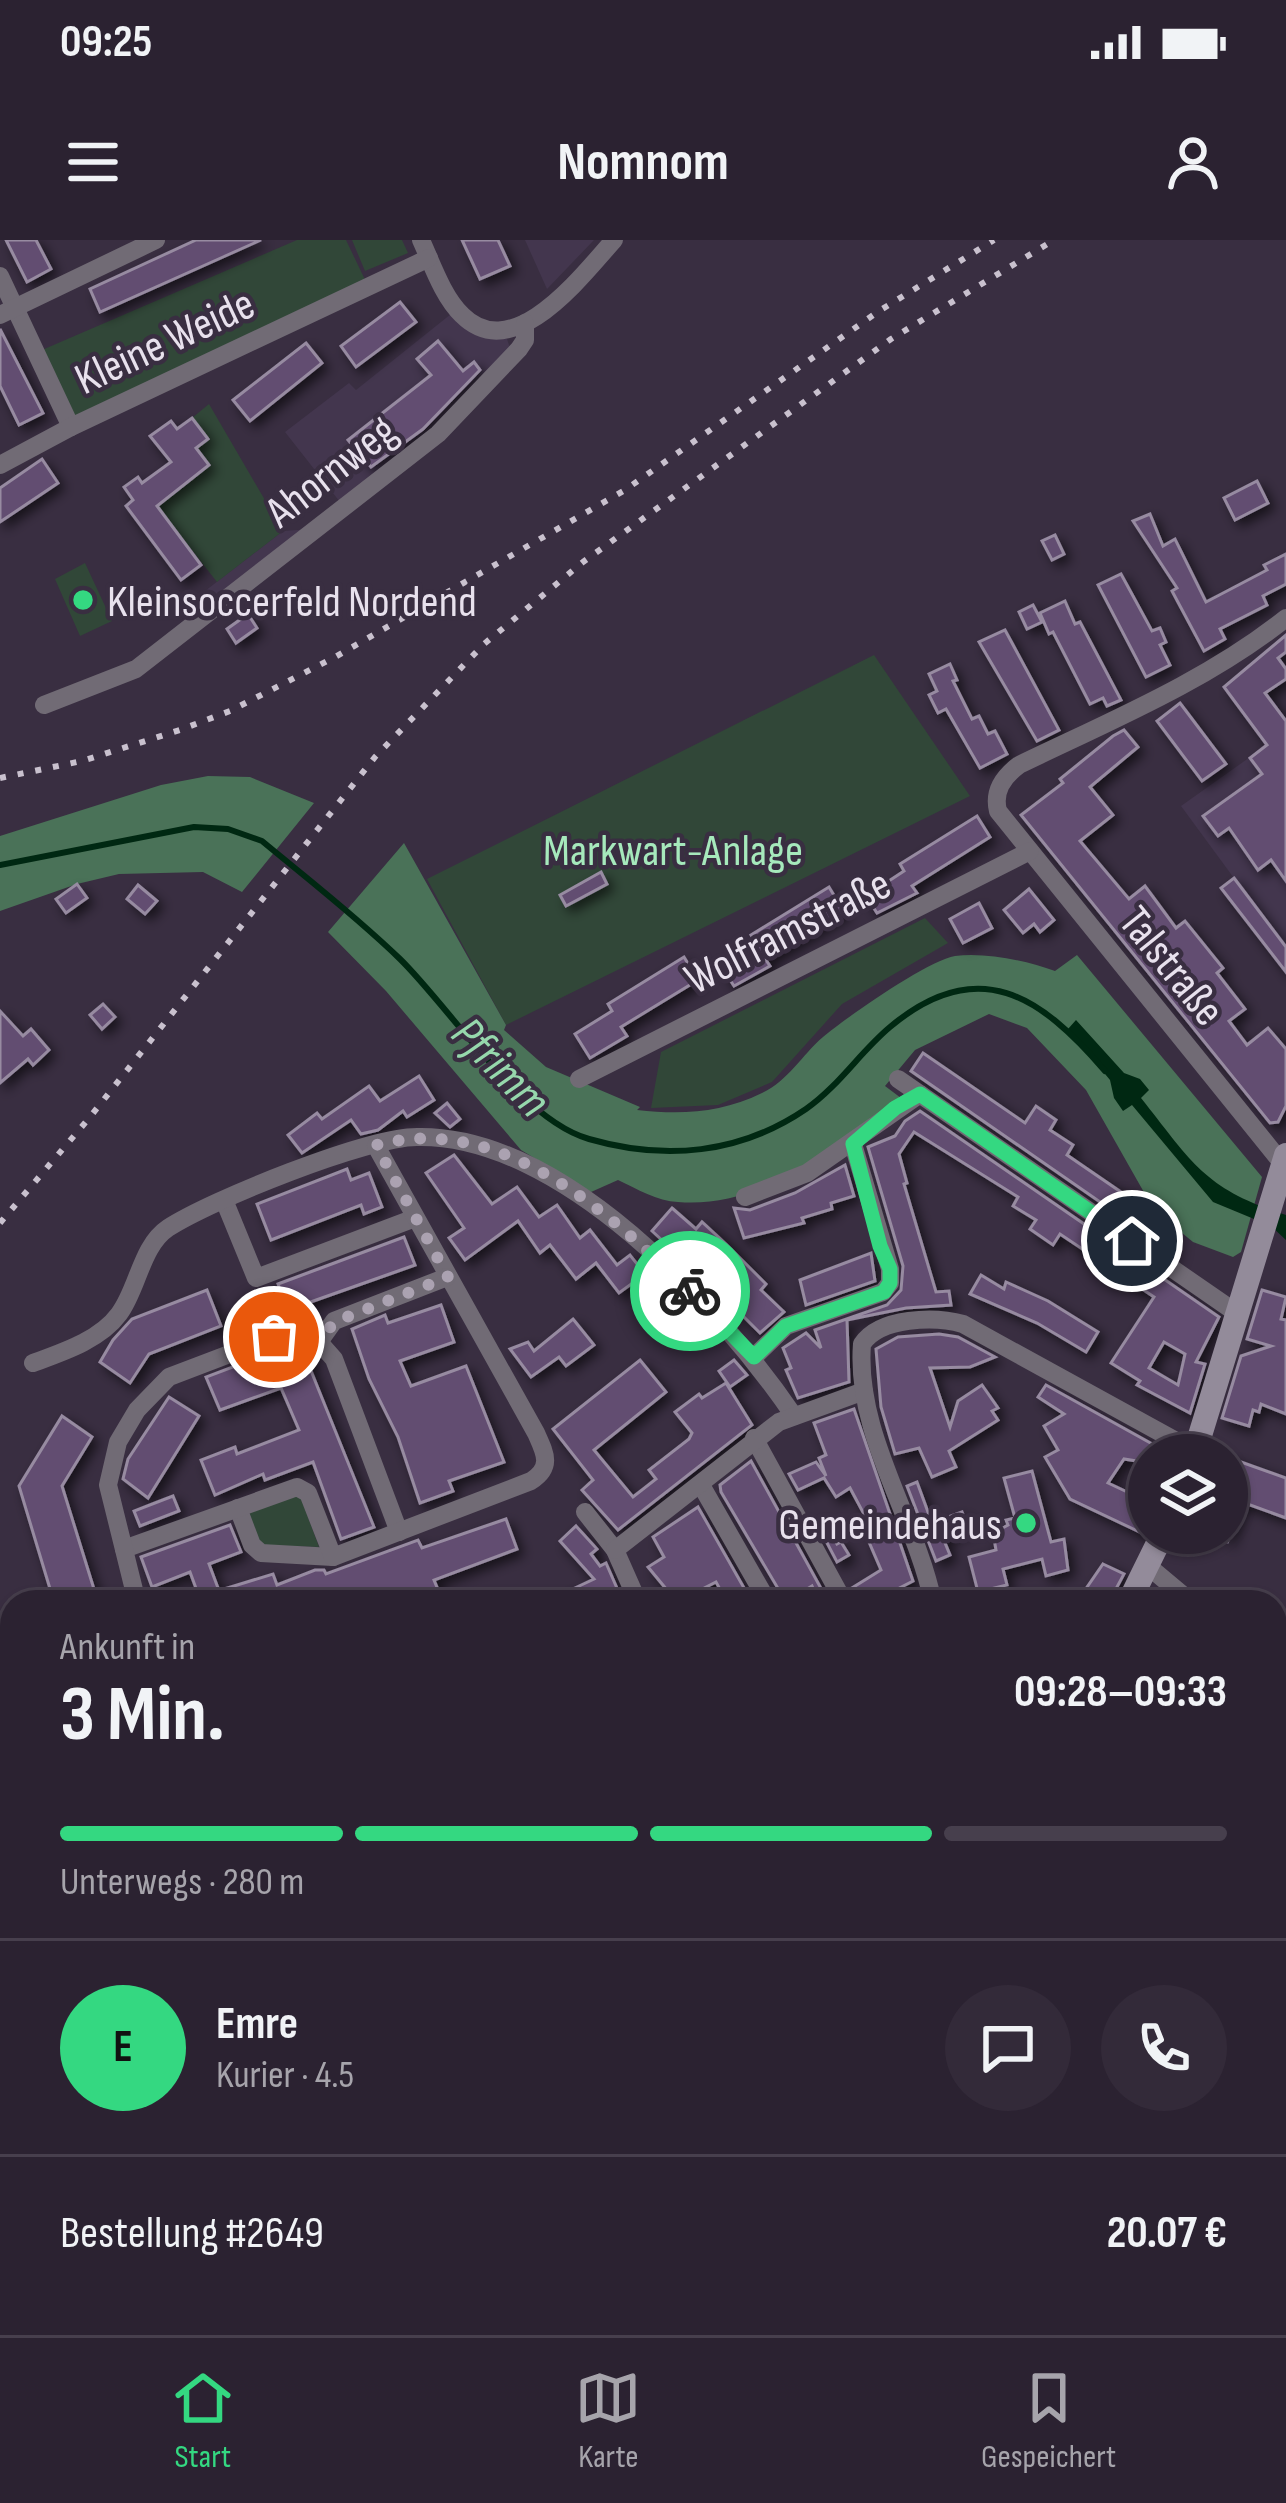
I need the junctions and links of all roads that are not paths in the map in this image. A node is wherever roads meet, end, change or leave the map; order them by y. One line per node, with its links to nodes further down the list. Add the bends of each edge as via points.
1 (156, 240): 5 (street)
2 (614, 240): 6 (street, Ahornweg, via 551,308)
3 (425, 249): 6 (street, via 470,322 502,329); 7 (street, Kleine Weide)
4 (0, 276): 5 (street)
5 (8, 310): 7 (street)
6 (525, 323): 10 (street, Ahornweg, via 519,349 407,460 136,669)
7 (71, 427): 8 (street, Kleine Weide)
8 (0, 465)
9 (1286, 618): 11 (street, Talstraße, via 1208,671 1009,773 998,812)
10 (44, 705)
11 (1030, 850): 12 (street, Wolframstraße); 17 (street, Talstraße)
12 (579, 1078)
13 (898, 1079): 14 (street)
14 (920, 1094): 15 (street); 22 (street)
15 (853, 1144): 18 (street); 24 (street, via 890,1283 860,1302 786,1326)
16 (376, 1145): 19 (street); 20 (street); 24 (street, via 414,1136 480,1145 566,1186 604,1211)
17 (1285, 1162): 22 (main road)
18 (745, 1197)
19 (224, 1200): 20 (street, via 256,1278); 25 (street, via 162,1231 104,1331)
20 (416, 1218): 21 (street)
21 (448, 1277): 23 (street, via 334,1322); 34 (street, via 546,1468)
22 (1238, 1314): 29 (main road)
23 (319, 1342): 34 (street, via 334,1359); 35 (street, via 274,1337 151,1391 109,1470)
24 (754, 1357): 27 (street)
25 (33, 1363)
26 (864, 1391): 27 (street); 28 (street, via 862,1344 873,1331 949,1320); 44 (street)
27 (794, 1416): 30 (street)
28 (1160, 1434)
29 (1201, 1434)
30 (754, 1438): 31 (street); 43 (street)
31 (700, 1485): 36 (street); 42 (street)
32 (238, 1508): 35 (street); 38 (street, via 261,1552); 38 (street, via 304,1489)
33 (585, 1512): 36 (street)
34 (400, 1532): 38 (street)
35 (124, 1549): 40 (street)
36 (615, 1550): 41 (street)
37 (1153, 1554): 39 (main road)
38 (333, 1557)
39 (1148, 1566): 45 (main road); 46 (street)
40 (134, 1590)
41 (633, 1590)
42 (761, 1590)
43 (837, 1590)
44 (930, 1590)
45 (1135, 1590)
46 (1177, 1590)

